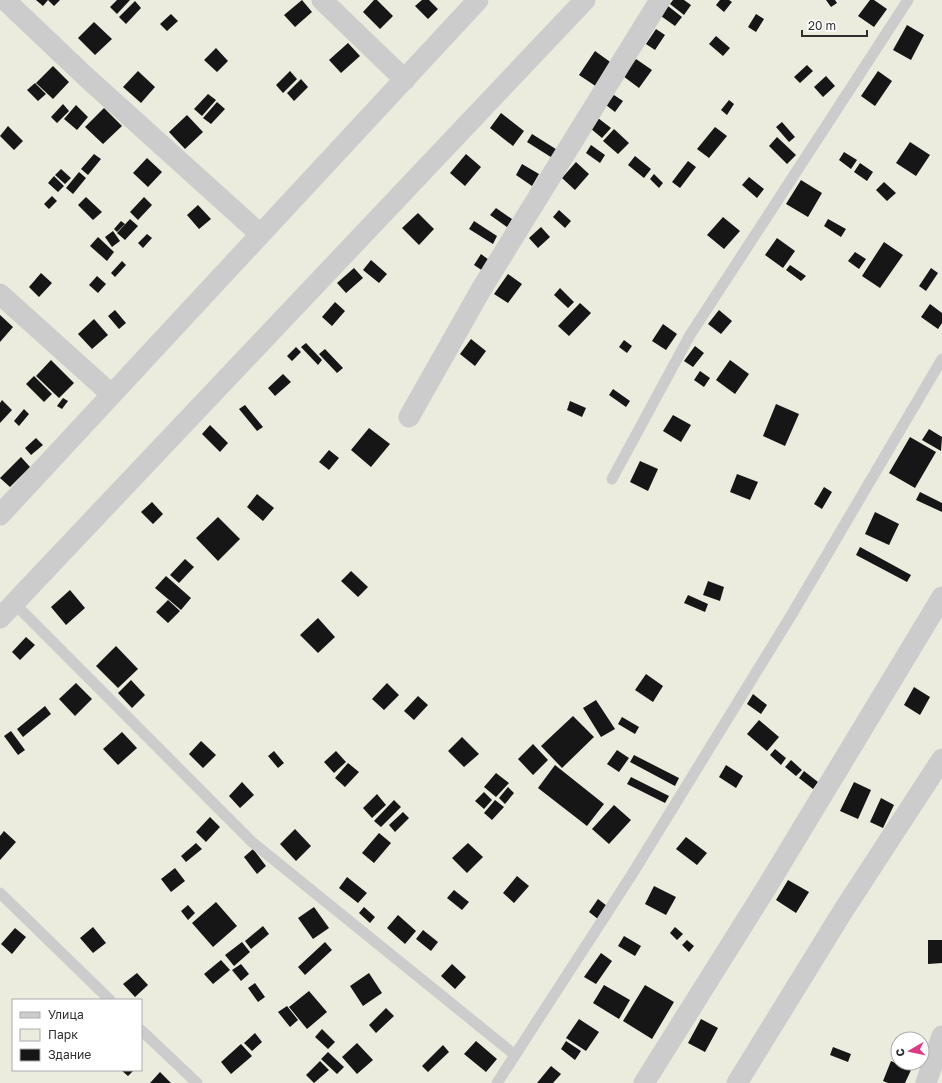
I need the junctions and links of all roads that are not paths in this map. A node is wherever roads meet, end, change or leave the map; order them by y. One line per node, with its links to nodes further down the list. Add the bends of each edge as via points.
1 (5, 0): 8 (street)
2 (322, 0): 7 (street)
3 (478, 0): 7 (street)
4 (585, 0): 16 (street)
5 (660, 0): 12 (street, via 482,288)
6 (908, 0): 13 (lane, via 690,335)
7 (405, 80): 8 (street)
8 (260, 234): 11 (street)
9 (0, 294): 11 (street)
10 (942, 359): 23 (lane, via 788,621 631,876)
11 (111, 394): 14 (street)
12 (409, 417)
13 (612, 479)
14 (0, 515)
15 (942, 597): 26 (street, via 765,890)
16 (14, 603): 17 (street); 23 (lane, via 252,842)
17 (0, 618)
18 (942, 759): 27 (street, via 843,911)
19 (0, 893): 20 (lane)
20 (109, 999)
21 (142, 1031): 24 (lane)
22 (942, 1036): 28 (street)
23 (515, 1055): 25 (lane)
24 (197, 1083)
25 (497, 1083)
26 (644, 1083)
27 (737, 1083)
28 (926, 1083)

